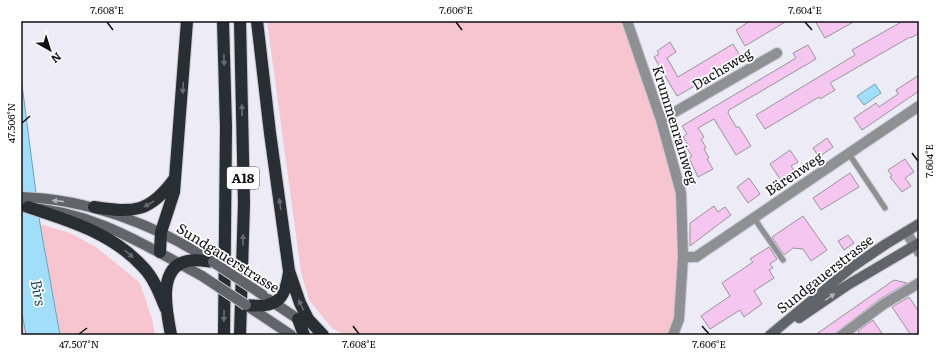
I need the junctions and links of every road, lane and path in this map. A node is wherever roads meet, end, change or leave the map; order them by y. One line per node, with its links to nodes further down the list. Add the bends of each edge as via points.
1 (187, 21): 10 (highway, one-way to 10)
2 (224, 21): 33 (highway, A18, one-way to 33)
3 (240, 21): 34 (highway, A18, one-way to 3, via 244,203)
4 (257, 21): 26 (highway, one-way to 4)
5 (627, 21): 8 (street, Krummenrainweg)
6 (777, 53): 8 (street, Dachsweg)
7 (919, 106): 9 (street, Bärenweg)
8 (661, 120): 22 (street, Krummenrainweg, via 681,193)
9 (849, 154): 14 (lane); 15 (street, Bärenweg)
10 (175, 177): 13 (highway, one-way to 13, via 164,193 135,211); 18 (highway, via 174,192)
11 (21, 197): 13 (main road, Sundgauerstrasse, one-way to 11)
12 (25, 207): 17 (highway)
13 (94, 208): 18 (main road, Sundgauerstrasse)
14 (885, 208)
15 (754, 218): 22 (street, Bärenweg, via 696,257); 24 (lane)
16 (919, 224): 19 (main road, Sundgauerstrasse)
17 (96, 226): 21 (main road, Sundgauerstrasse); 30 (highway, one-way to 30, via 144,267)
18 (161, 232): 21 (highway); 23 (main road, Sundgauerstrasse)
19 (906, 232): 20 (street); 39 (main road, Sundgauerstrasse, via 852,267)
20 (918, 246): 40 (main road, Sundgauerstrasse, one-way to 20, via 846,286)
21 (160, 252): 25 (main road, Sundgauerstrasse)
22 (682, 257): 38 (street, Krummenrainweg, via 679,319)
23 (206, 259): 25 (highway); 29 (main road, Sundgauerstrasse, bridge)
24 (783, 260)
25 (181, 264): 28 (main road, Sundgauerstrasse, bridge); 30 (highway, via 170,274 166,286)
26 (289, 270): 29 (highway, via 283,293); 37 (highway, one-way to 26, via 308,319)
27 (919, 283): 41 (street, via 884,304)
28 (246, 305): 29 (highway)
29 (266, 306): 31 (main road, Sundgauerstrasse); 35 (main road, Sundgauerstrasse)
30 (166, 309): 32 (highway)
31 (298, 319): 36 (highway); 37 (main road, Sundgauerstrasse)
32 (171, 335)
33 (224, 335)
34 (240, 335)
35 (291, 335)
36 (304, 335)
37 (322, 335)
38 (673, 335)
39 (770, 335)
40 (774, 335)
41 (842, 335)

